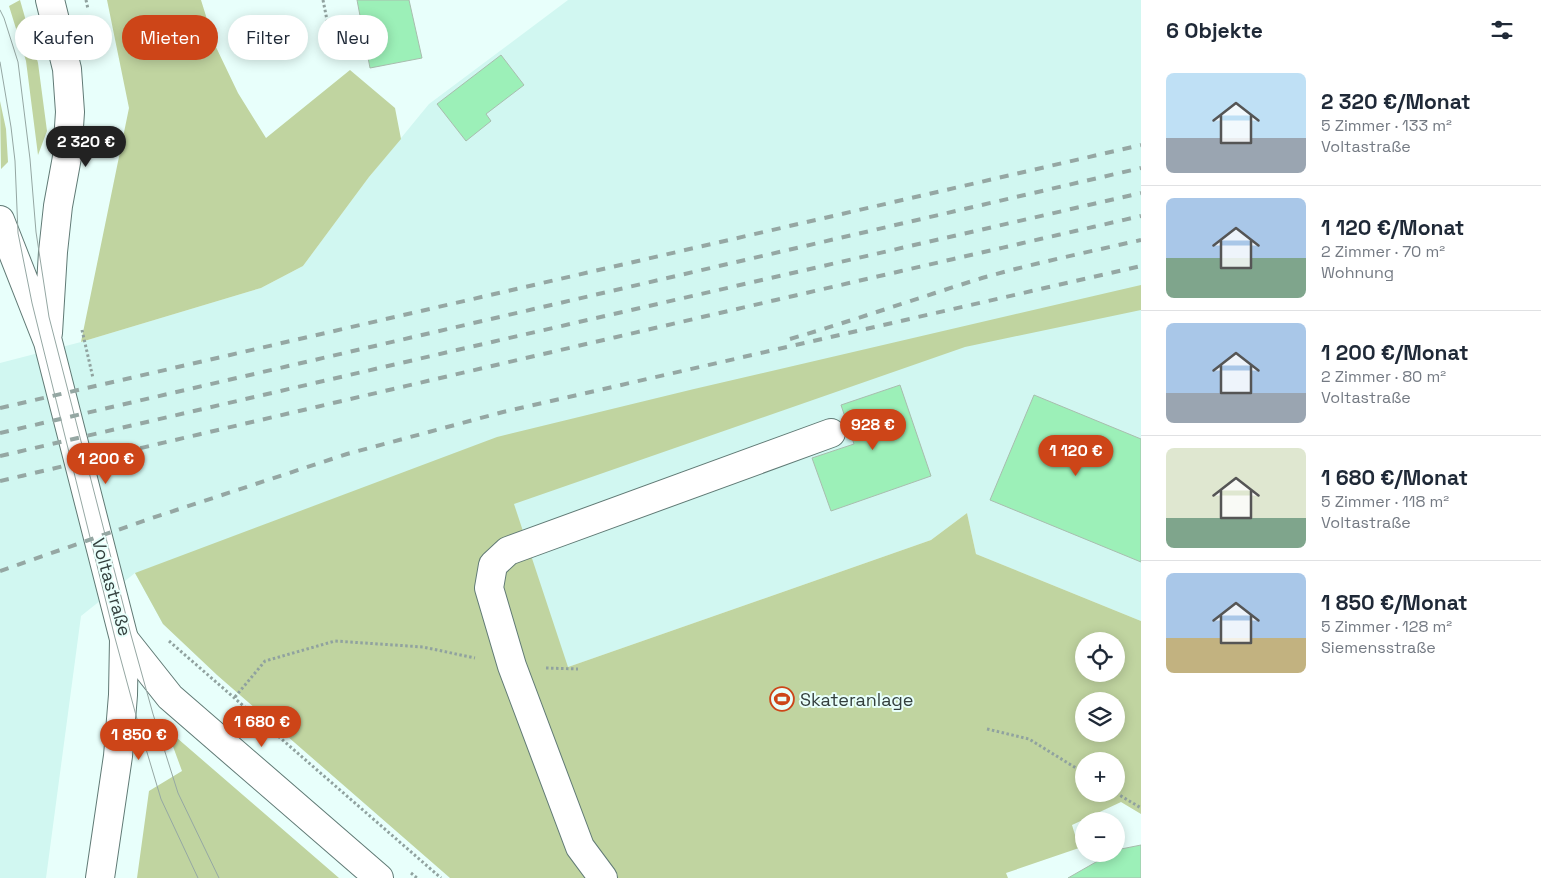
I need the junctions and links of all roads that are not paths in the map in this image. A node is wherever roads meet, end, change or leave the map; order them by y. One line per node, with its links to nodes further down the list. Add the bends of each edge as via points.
1 (50, 0): 3 (main road, Voltastraße, via 67,69 70,112 53,252)
2 (0, 220): 3 (main road, Voltastraße)
3 (48, 342): 5 (main road, Voltastraße)
4 (831, 433): 8 (main road, via 508,551 492,565 489,588 512,666 580,847)
5 (124, 639): 6 (main road, via 118,756); 7 (main road, Voltastraße, via 170,697)
6 (100, 878)
7 (379, 878)
8 (603, 878)

